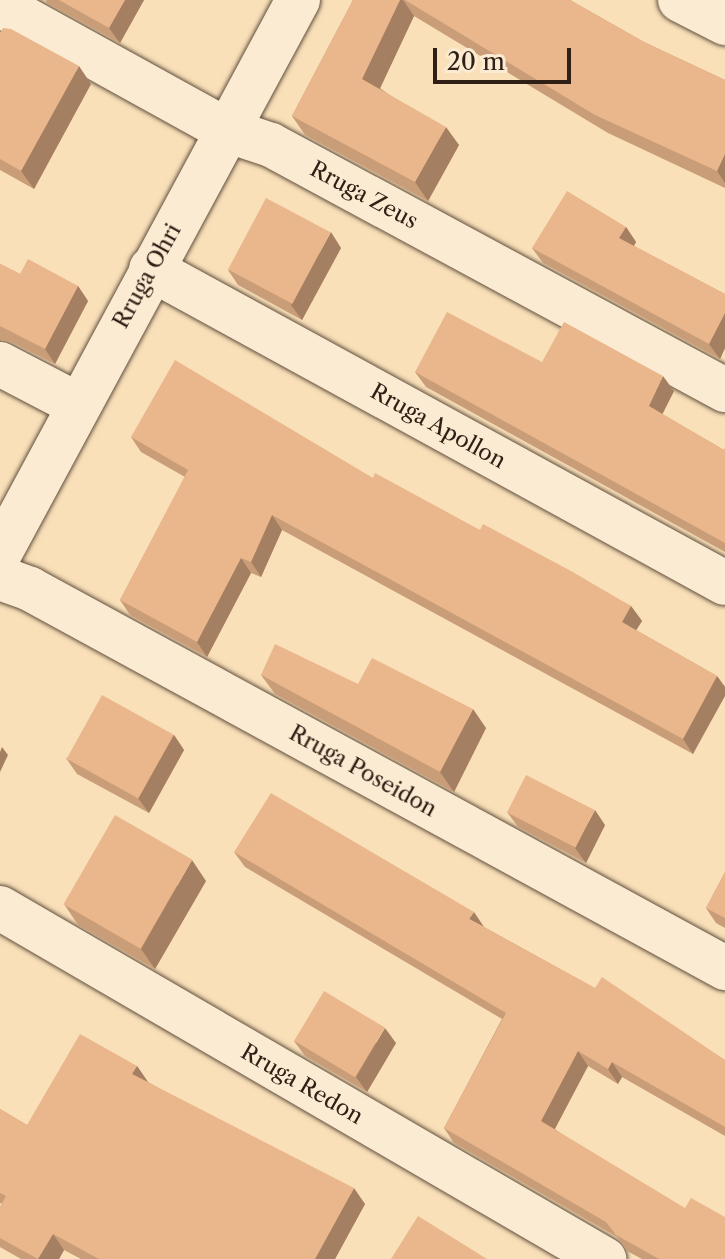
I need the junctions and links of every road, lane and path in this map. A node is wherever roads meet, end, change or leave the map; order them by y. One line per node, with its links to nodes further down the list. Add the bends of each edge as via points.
1 (298, 0): 5 (street, Rruga Ohri)
2 (680, 0): 4 (street)
3 (0, 5): 5 (street, Rruga Zeus)
4 (725, 23)
5 (226, 130): 6 (street, Rruga Ohri); 8 (street, Rruga Zeus, via 271,145)
6 (151, 269): 9 (street, Rruga Ohri); 12 (street, Rruga Apollon)
7 (0, 364): 9 (street)
8 (725, 390)
9 (77, 404): 10 (street, Rruga Ohri)
10 (0, 553)
11 (0, 578): 14 (street, Rruga Poseidon)
12 (725, 583)
13 (0, 908): 15 (street, Rruga Redon)
14 (725, 968)
15 (604, 1259)

